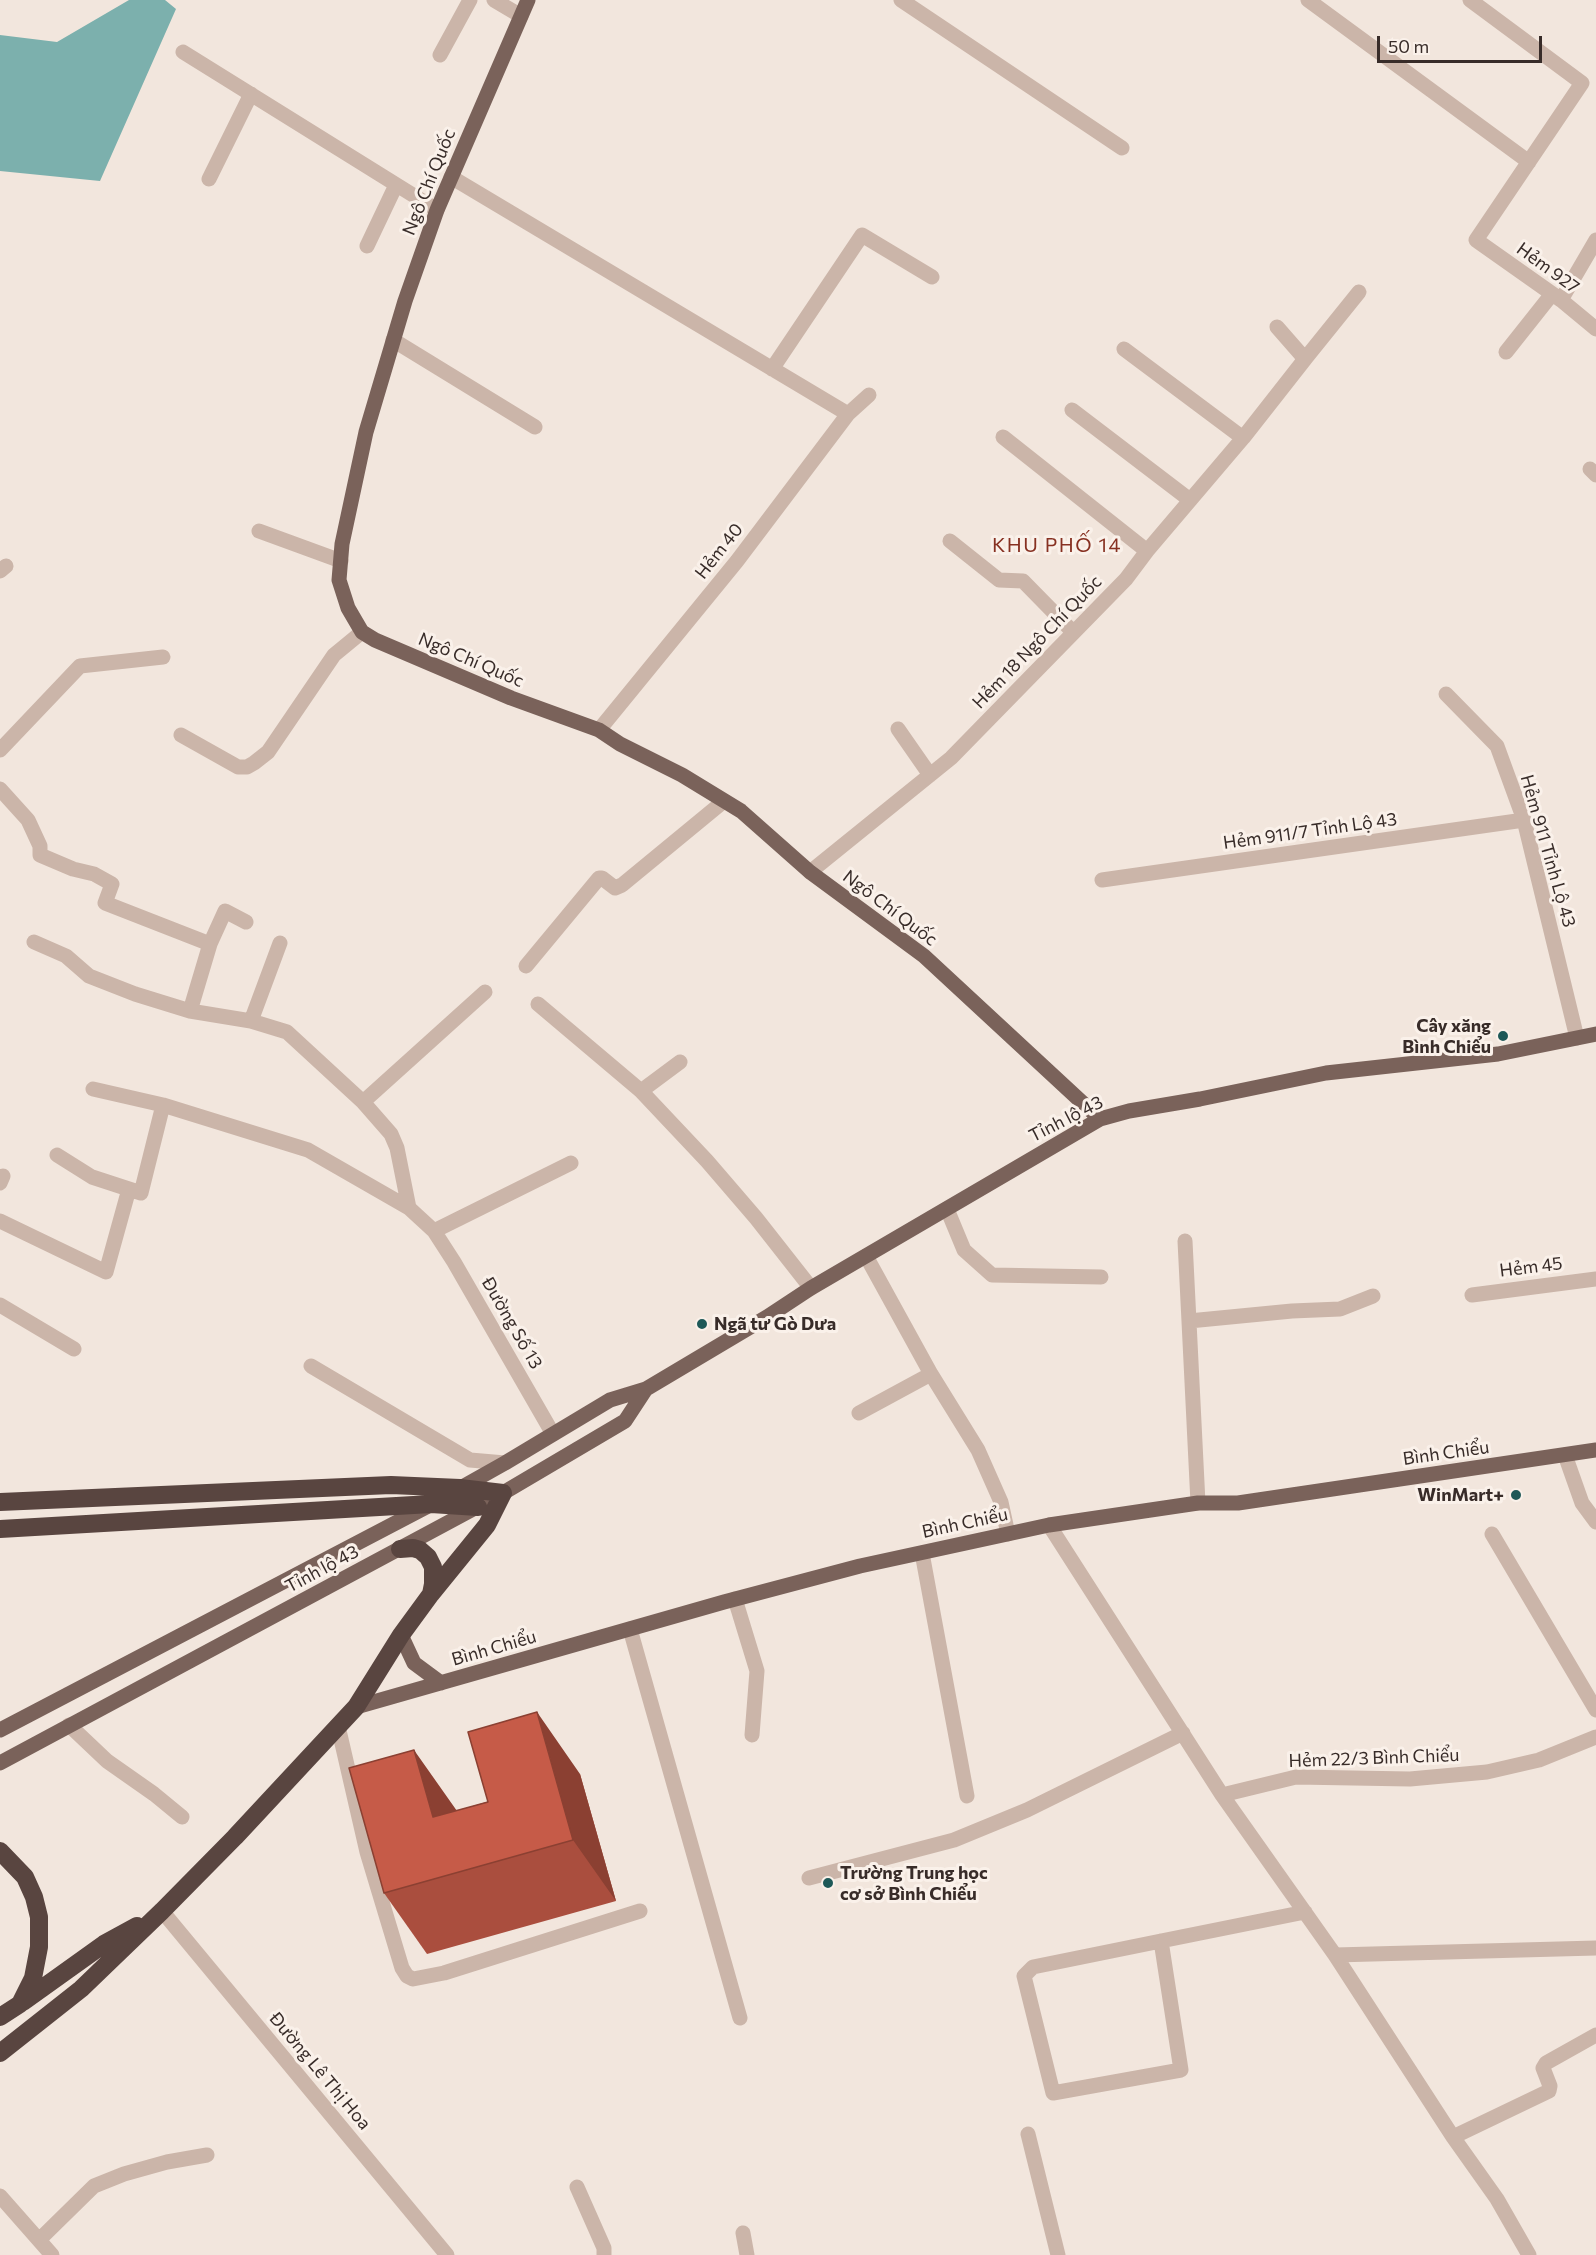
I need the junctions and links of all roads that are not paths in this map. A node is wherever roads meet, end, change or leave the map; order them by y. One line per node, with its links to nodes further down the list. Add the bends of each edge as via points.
1 (470, 0): 9 (street)
2 (494, 0): 7 (street)
3 (528, 0): 7 (main road, Ngô Chí Quốc)
4 (901, 0): 11 (street)
5 (1308, 0): 12 (street)
6 (1470, 0): 12 (street, via 1582,83)
7 (521, 16): 13 (main road, Ngô Chí Quốc)
8 (183, 52): 10 (street)
9 (440, 54)
10 (251, 94): 14 (street); 15 (street)
11 (1122, 148)
12 (1529, 162): 21 (street, Hẻm 927, via 1476,240)
13 (451, 177): 16 (main road, Ngô Chí Quốc); 28 (street)
14 (208, 179)
15 (396, 185): 16 (street); 18 (street)
16 (437, 210): 24 (main road, Ngô Chí Quốc)
17 (1596, 240): 21 (street)
18 (367, 246)
19 (932, 278): 28 (street, via 862,235)
20 (1359, 292): 27 (street, Hẻm 18 Ngô Chí Quốc)
21 (1557, 297): 23 (street, Hẻm 927); 26 (street)
22 (1277, 327): 27 (street)
23 (1596, 329)
24 (393, 340): 32 (street); 39 (main road, Ngô Chí Quốc, via 366,432)
25 (1124, 349): 34 (street)
26 (1506, 352)
27 (1305, 359): 34 (street, Hẻm 18 Ngô Chí Quốc)
28 (772, 369): 31 (street)
29 (869, 395): 31 (street, Hẻm 40)
30 (1072, 410): 35 (street)
31 (848, 414): 45 (street, Hẻm 40, via 737,561)
32 (535, 427)
33 (1003, 436): 38 (street)
34 (1244, 438): 35 (street, Hẻm 18 Ngô Chí Quốc)
35 (1190, 500): 38 (street, Hẻm 18 Ngô Chí Quốc)
36 (259, 531): 39 (street)
37 (950, 541): 41 (street, via 999,580 1023,581)
38 (1148, 551): 41 (street, Hẻm 18 Ngô Chí Quốc)
39 (341, 561): 40 (main road, Ngô Chí Quốc, via 339,580 348,608)
40 (362, 632): 45 (main road, Ngô Chí Quốc, via 511,698); 46 (street, via 334,656 268,752 254,764 238,767)
41 (1074, 632): 48 (street, Hẻm 18 Ngô Chí Quốc)
42 (163, 657): 47 (street, via 80,666)
43 (1446, 694): 51 (street, Hẻm 911 Tỉnh Lộ 43, via 1497,746)
44 (898, 729): 48 (street)
45 (599, 730): 50 (main road, Ngô Chí Quốc)
46 (181, 735)
47 (0, 750)
48 (930, 775): 52 (street, Hẻm 18 Ngô Chí Quốc)
49 (0, 789): 57 (street, via 28,820 40,855 112,884 105,903)
50 (724, 801): 52 (main road, Ngô Chí Quốc, via 741,811); 58 (street, via 619,887 598,878)
51 (1524, 820): 53 (street, Hẻm 911/7 Tỉnh Lộ 43); 64 (street, Hẻm 911 Tỉnh Lộ 43)
52 (810, 872): 70 (main road, Ngô Chí Quốc, via 924,956)
53 (1102, 880)
54 (246, 922): 57 (street, via 225,911)
55 (33, 942): 61 (street, via 66,956 89,976)
56 (280, 943): 62 (street)
57 (210, 944): 61 (street)
58 (526, 966)
59 (485, 992): 68 (street)
60 (538, 1004): 67 (street)
61 (190, 1011): 62 (street)
62 (250, 1022): 68 (street, via 287,1032)
63 (1596, 1034): 64 (main road, Tỉnh lộ 43)
64 (1577, 1038): 70 (main road, Tỉnh lộ 43, via 1498,1054 1326,1073)
65 (680, 1062): 67 (street)
66 (93, 1089): 69 (street, Đường Số 13)
67 (641, 1091): 82 (street, via 707,1161)
68 (363, 1102): 74 (street, via 391,1134)
69 (163, 1105): 73 (street, via 141,1193); 74 (street, Đường Số 13, via 308,1150)
70 (1100, 1119): 75 (main road, Tỉnh lộ 43)
71 (57, 1155): 73 (street, via 92,1178)
72 (571, 1163): 77 (street)
73 (129, 1189): 76 (street, via 106,1272)
74 (409, 1208): 77 (street, Đường Số 13)
75 (947, 1209): 79 (main road, Tỉnh lộ 43); 80 (street, via 964,1250 992,1275)
76 (0, 1221)
77 (434, 1231): 92 (street, Đường Số 13)
78 (1185, 1241): 86 (street)
79 (866, 1256): 82 (main road, Tỉnh lộ 43); 89 (street)
80 (1101, 1277)
81 (1596, 1279): 83 (street, Hẻm 45)
82 (811, 1288): 90 (main road, Tỉnh lộ 43)
83 (1472, 1295)
84 (1373, 1296): 86 (street, via 1340,1309)
85 (0, 1305): 87 (street)
86 (1189, 1321): 100 (street)
87 (74, 1349)
88 (311, 1366): 95 (street, via 470,1460)
89 (931, 1374): 91 (street); 105 (street, via 978,1450 1000,1502)
90 (646, 1389): 92 (main road, Tỉnh lộ 43, via 610,1400); 97 (main road, Tỉnh lộ 43, via 625,1421)
91 (859, 1413)
92 (553, 1434): 95 (main road, Tỉnh lộ 43)
93 (1596, 1450): 94 (main road, Bình Chiểu)
94 (1565, 1455): 100 (main road, Bình Chiểu, via 1238,1503); 102 (street, via 1582,1503)
95 (506, 1463): 96 (main road, Tỉnh lộ 43)
96 (460, 1488): 97 (highway); 98 (highway, via 380,1485); 99 (main road, Tỉnh lộ 43)
97 (503, 1493): 101 (main road, Tỉnh lộ 43); 109 (highway, via 487,1525)
98 (0, 1502)
99 (431, 1503): 101 (highway); 104 (highway); 118 (main road, Tỉnh lộ 43)
100 (1198, 1503): 103 (main road, Bình Chiểu)
101 (478, 1507): 107 (main road, Tỉnh lộ 43)
102 (1596, 1522)
103 (1048, 1525): 105 (main road, Bình Chiểu); 119 (street)
104 (0, 1529)
105 (1008, 1534): 108 (main road, Bình Chiểu)
106 (1491, 1534): 115 (street)
107 (400, 1550): 109 (highway, via 413,1548 428,1557 434,1572); 116 (main road, Tỉnh lộ 43)
108 (922, 1552): 110 (main road, Bình Chiểu); 124 (street)
109 (431, 1594): 112 (highway)
110 (735, 1599): 111 (main road, Bình Chiểu); 120 (street, via 757,1671)
111 (630, 1629): 113 (main road, Bình Chiểu); 136 (street)
112 (401, 1635): 113 (main road, via 414,1663); 114 (highway)
113 (441, 1683): 114 (main road, Bình Chiểu)
114 (356, 1707): 117 (highway)
115 (1596, 1710)
116 (69, 1725): 122 (main road, Tỉnh lộ 43); 125 (street, via 107,1761)
117 (338, 1726): 128 (street, via 367,1852 407,1976 413,1979 444,1972); 130 (highway, via 235,1838)
118 (0, 1730)
119 (1183, 1734): 123 (street); 127 (street, via 1027,1810 954,1840)
120 (752, 1735)
121 (1596, 1737): 123 (street, Hẻm 22/3 Bình Chiểu, via 1539,1760 1487,1772 1410,1779 1296,1777)
122 (0, 1762)
123 (1222, 1795): 129 (street)
124 (968, 1796)
125 (182, 1817)
126 (0, 1851): 134 (highway, via 25,1877 39,1917 33,1978)
127 (809, 1878)
128 (640, 1911)
129 (1305, 1912): 131 (street); 133 (street)
130 (158, 1914): 134 (highway, via 104,1944); 138 (highway, via 81,1989); 147 (street, Đường Lê Thị Hoa)
131 (1161, 1941): 131 (street, via 1033,1966 1024,1976 1053,2093 1181,2070)
132 (1596, 1948): 133 (street)
133 (1335, 1955): 140 (street)
134 (20, 2004): 135 (highway)
135 (0, 2017)
136 (740, 2018)
137 (1596, 2035): 140 (street, via 1546,2063 1543,2068 1549,2091)
138 (0, 2053)
139 (1028, 2134): 150 (street)
140 (1454, 2137): 151 (street, via 1497,2199)
141 (207, 2155): 145 (street, via 166,2162 94,2186)
142 (577, 2187): 148 (street)
143 (0, 2196): 145 (street)
144 (743, 2233): 149 (street)
145 (39, 2240): 146 (street)
146 (52, 2255)
147 (447, 2255)
148 (604, 2255)
149 (747, 2255)
150 (1058, 2255)
151 (1529, 2255)

